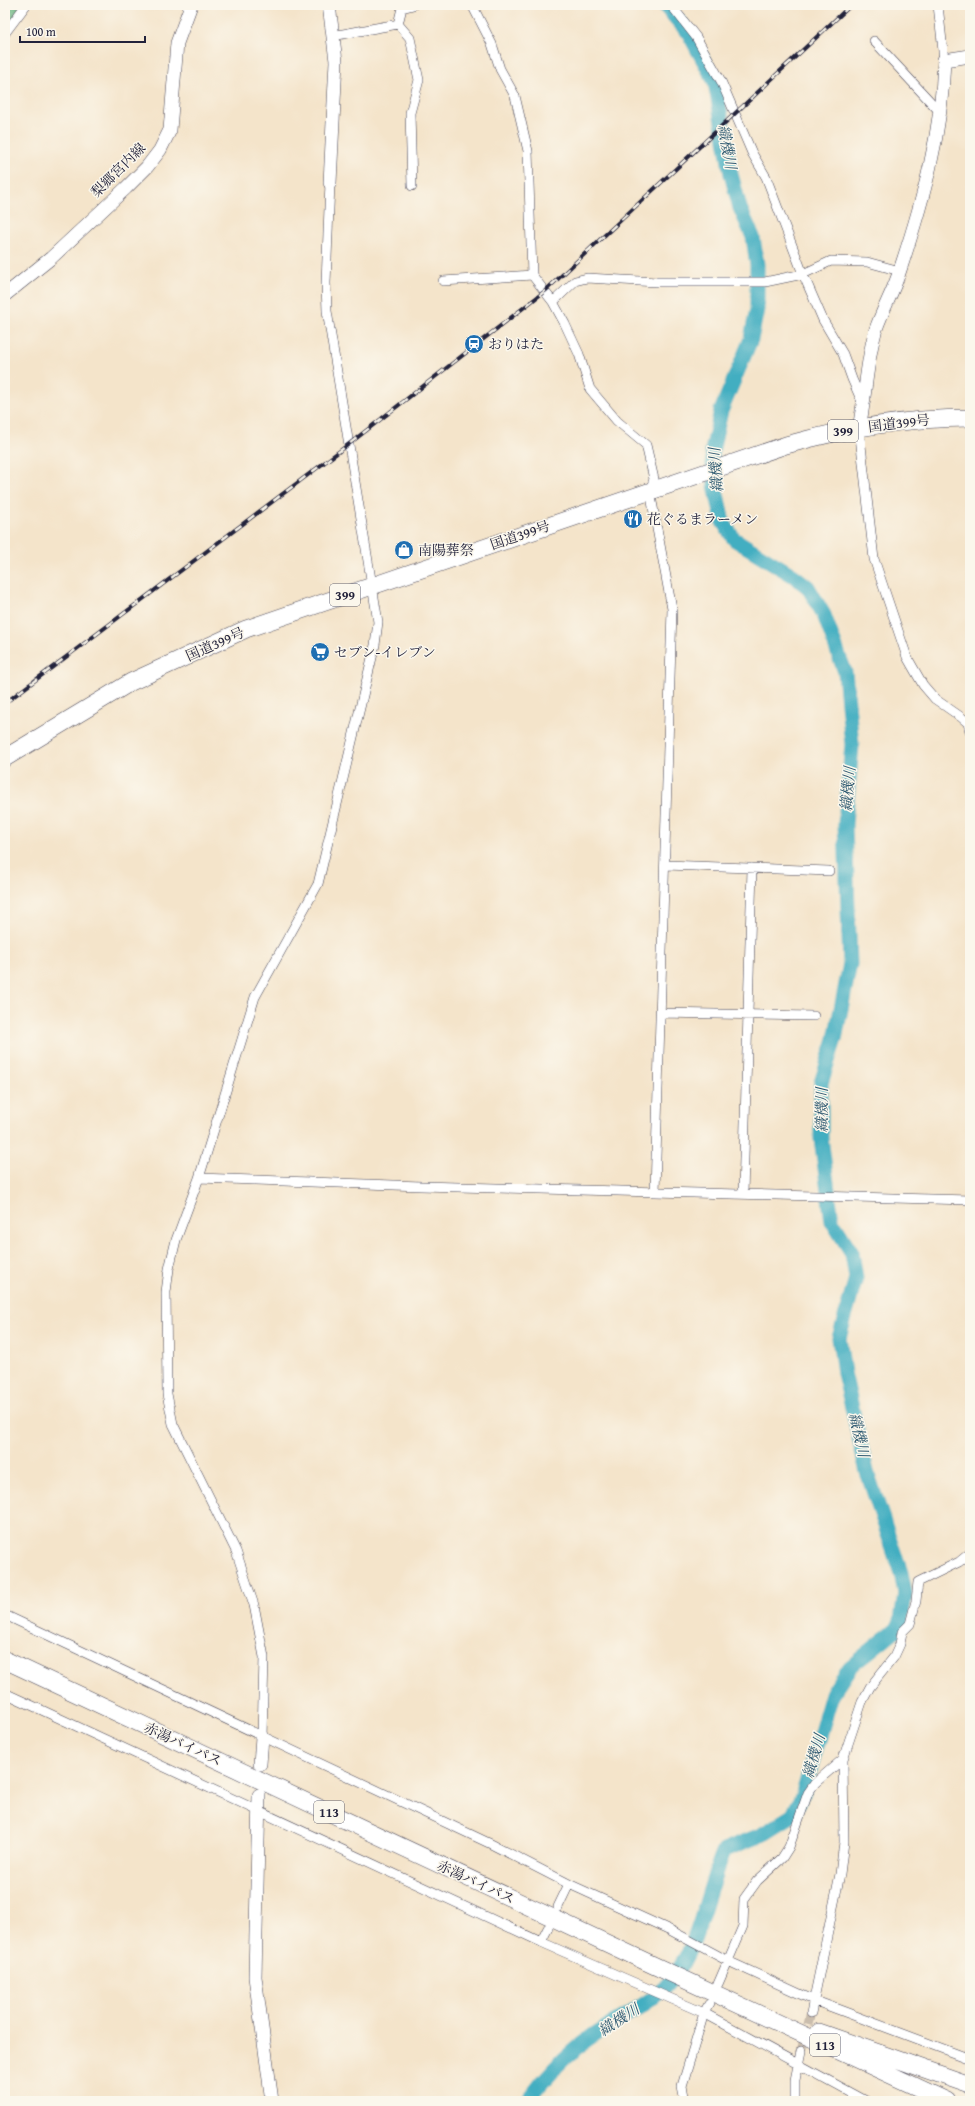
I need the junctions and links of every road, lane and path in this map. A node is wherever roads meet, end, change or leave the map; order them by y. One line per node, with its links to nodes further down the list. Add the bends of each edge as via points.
1 (26, 5): 9 (street)
2 (190, 5): 21 (street, 梨郷宮内線, via 177,43 170,130 160,150 148,167 126,188 51,258)
3 (329, 5): 10 (street)
4 (413, 5): 8 (street, via 402,8)
5 (472, 5): 19 (street, via 492,44 500,69 515,96 528,151)
6 (671, 5): 18 (street, via 696,36 721,81 752,153 766,177)
7 (938, 5): 13 (street)
8 (398, 24): 10 (street); 16 (street, via 410,38 419,80 410,113)
9 (5, 33)
10 (332, 36): 15 (street, via 336,61)
11 (874, 41): 14 (street)
12 (970, 56): 13 (street)
13 (944, 60): 14 (street)
14 (940, 112): 17 (street, via 931,162)
15 (330, 183): 27 (street, via 327,311 362,516)
16 (412, 186)
17 (900, 272): 18 (street, via 867,262 831,261); 23 (street, via 876,330 866,375)
18 (803, 274): 22 (street, via 765,282 745,283 587,278 576,281); 23 (street, via 843,354)
19 (532, 275): 20 (street); 22 (street)
20 (443, 281)
21 (5, 295)
22 (553, 302): 26 (street, via 579,354 590,390 617,421 646,445 654,479)
23 (864, 405): 25 (street)
24 (970, 418): 25 (highway, 国道399号 / 399, via 906,421)
25 (860, 428): 26 (highway, 国道399号 / 399, via 828,433 786,445); 28 (street, via 874,559 907,657 934,699 968,723)
26 (650, 491): 27 (highway, 国道399号 / 399); 30 (street, via 672,609)
27 (371, 586): 29 (highway, 国道399号 / 399, via 246,629 131,682); 36 (street, via 378,622 375,645 318,884 255,997)
28 (970, 732)
29 (5, 758)
30 (666, 865): 31 (street); 33 (street)
31 (752, 868): 32 (street); 34 (street)
32 (829, 871)
33 (661, 1013): 34 (street); 37 (street)
34 (747, 1015): 35 (street); 38 (street)
35 (814, 1016)
36 (200, 1178): 37 (street); 44 (street, via 180,1228 169,1270 166,1326 167,1394 173,1424 236,1551 254,1605 264,1658)
37 (655, 1192): 38 (street)
38 (743, 1194): 39 (street)
39 (970, 1200)
40 (970, 1554): 45 (street, via 918,1582 910,1624 902,1632 894,1657 862,1702)
41 (5, 1615): 44 (street)
42 (5, 1660): 54 (highway, 赤湯バイパス / 113)
43 (5, 1693): 48 (street)
44 (262, 1737): 46 (street); 49 (street, via 491,1844)
45 (843, 1759): 53 (street, via 815,1783 808,1793 789,1847 744,1899 743,1926); 56 (street, via 844,1842 840,1874)
46 (260, 1764)
47 (259, 1795): 48 (street)
48 (260, 1811): 52 (street); 64 (street, via 254,1977)
49 (569, 1884): 50 (street); 53 (street, via 670,1930)
50 (558, 1907)
51 (548, 1928): 52 (street)
52 (541, 1942): 57 (street)
53 (728, 1961): 54 (street); 56 (street)
54 (710, 1992): 55 (highway, 赤湯バイパス / 113); 57 (street)
55 (728, 2000): 61 (highway, 赤湯バイパス / 113); 63 (highway)
56 (813, 2000): 58 (street); 60 (street)
57 (704, 2013): 62 (street, via 759,2041); 65 (street, via 682,2086)
58 (811, 2013)
59 (801, 2051): 62 (street)
60 (970, 2059)
61 (861, 2062): 68 (highway); 69 (highway, 赤湯バイパス / 113)
62 (798, 2065): 66 (street); 67 (street)
63 (970, 2085)
64 (272, 2101)
65 (685, 2101)
66 (795, 2101)
67 (866, 2101)
68 (929, 2101)
69 (948, 2101)

